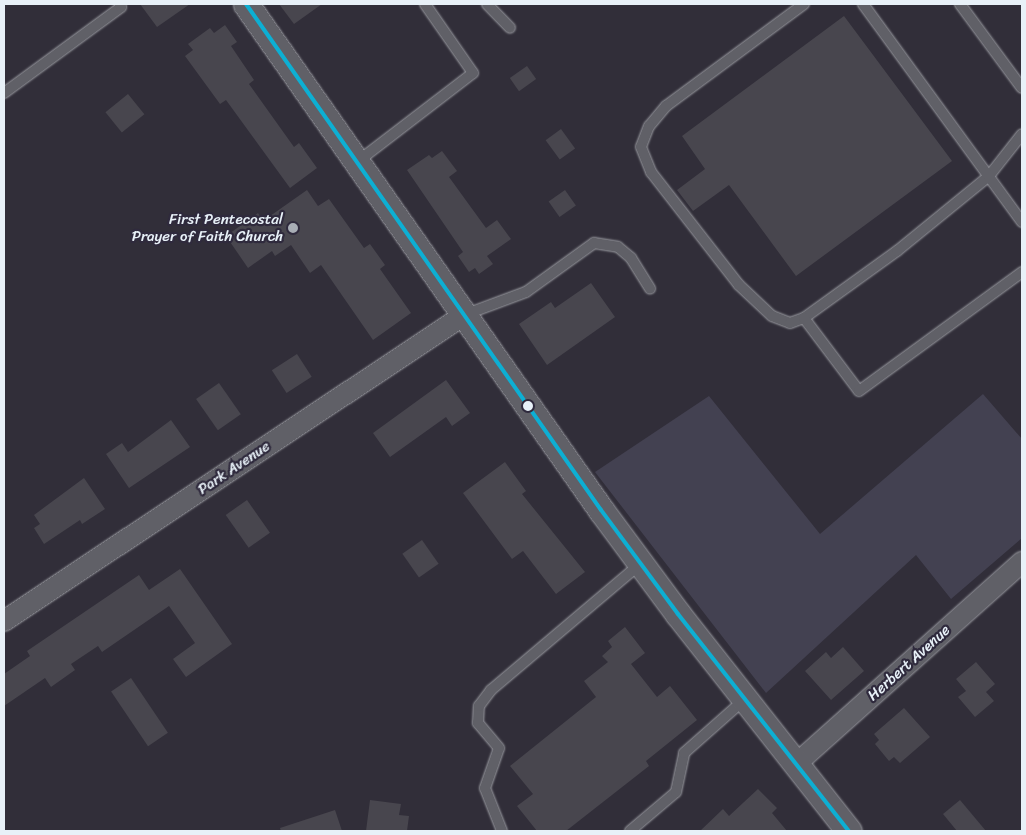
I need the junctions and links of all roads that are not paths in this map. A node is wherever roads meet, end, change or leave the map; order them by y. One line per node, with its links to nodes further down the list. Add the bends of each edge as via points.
1 (120, 4): 10 (lane, via 121,7)
2 (246, 4): 12 (street)
3 (425, 4): 12 (lane, via 473,73)
4 (487, 4): 8 (lane)
5 (804, 4): 18 (lane, via 666,106 649,126 641,147 651,172 739,285 772,316 790,324)
6 (863, 4): 13 (lane)
7 (960, 4): 9 (lane)
8 (510, 28)
9 (1022, 88)
10 (4, 93)
11 (1022, 134): 13 (lane)
12 (357, 162): 17 (street)
13 (989, 176): 14 (lane); 18 (lane, via 945,214)
14 (1022, 222)
15 (1022, 272): 18 (lane, via 859,391)
16 (650, 288): 17 (lane, via 631,258 618,247 594,243 526,292)
17 (464, 315): 20 (street); 21 (street, Park Avenue)
18 (804, 318)
19 (1022, 562): 23 (street, Herbert Avenue)
20 (641, 564): 22 (street); 24 (lane, via 491,690 479,706 478,723 499,748 485,788)
21 (4, 621)
22 (744, 700): 23 (street); 25 (lane, via 684,753 676,792)
23 (795, 765): 26 (street)
24 (502, 831)
25 (630, 831)
26 (849, 831)

